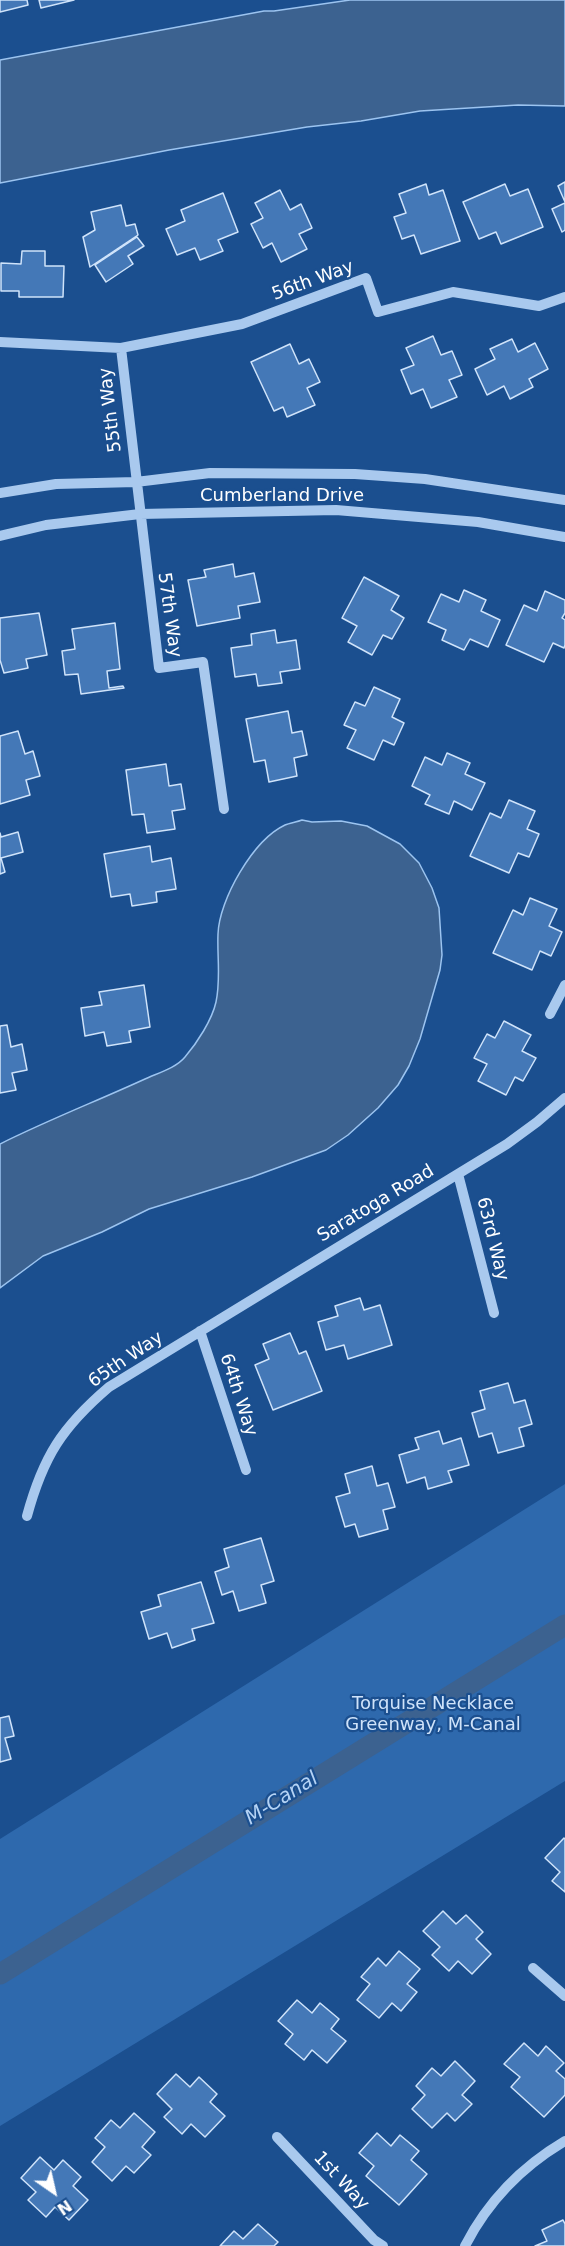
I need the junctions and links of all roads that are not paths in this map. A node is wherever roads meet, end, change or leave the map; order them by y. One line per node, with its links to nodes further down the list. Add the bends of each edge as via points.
1 (565, 297): 3 (street, 56th Way, via 539,306 453,292 378,312 366,278 242,324)
2 (0, 342): 3 (street, 55th Way)
3 (121, 348): 4 (street, 55th Way)
4 (136, 482): 5 (street, Cumberland Drive, via 56,484); 6 (street, Cumberland Drive, via 210,473 355,474 425,479); 7 (street, 57th Way)
5 (0, 493)
6 (565, 500)
7 (140, 514): 8 (street, Cumberland Drive, via 46,525); 9 (street, Cumberland Drive, via 336,510 478,522); 10 (street, 57th Way, via 159,668 203,662)
8 (0, 536)
9 (565, 537)
10 (224, 809)
11 (565, 985): 12 (street)
12 (550, 1014)
13 (565, 1098): 14 (street, Saratoga Road, via 537,1122)
14 (458, 1174): 15 (street, 63rd Way); 16 (street, Saratoga Road)
15 (494, 1313)
16 (200, 1331): 17 (street, 64th Way); 18 (street, 65th Way, via 109,1388 85,1408 64,1431 48,1458)
17 (246, 1470)
18 (27, 1516)
19 (533, 1968): 20 (street)
20 (565, 1996)
21 (277, 2137): 23 (street, 1st Way)
22 (565, 2140): 24 (street, via 518,2174 494,2199)
23 (383, 2246)
24 (465, 2246)

